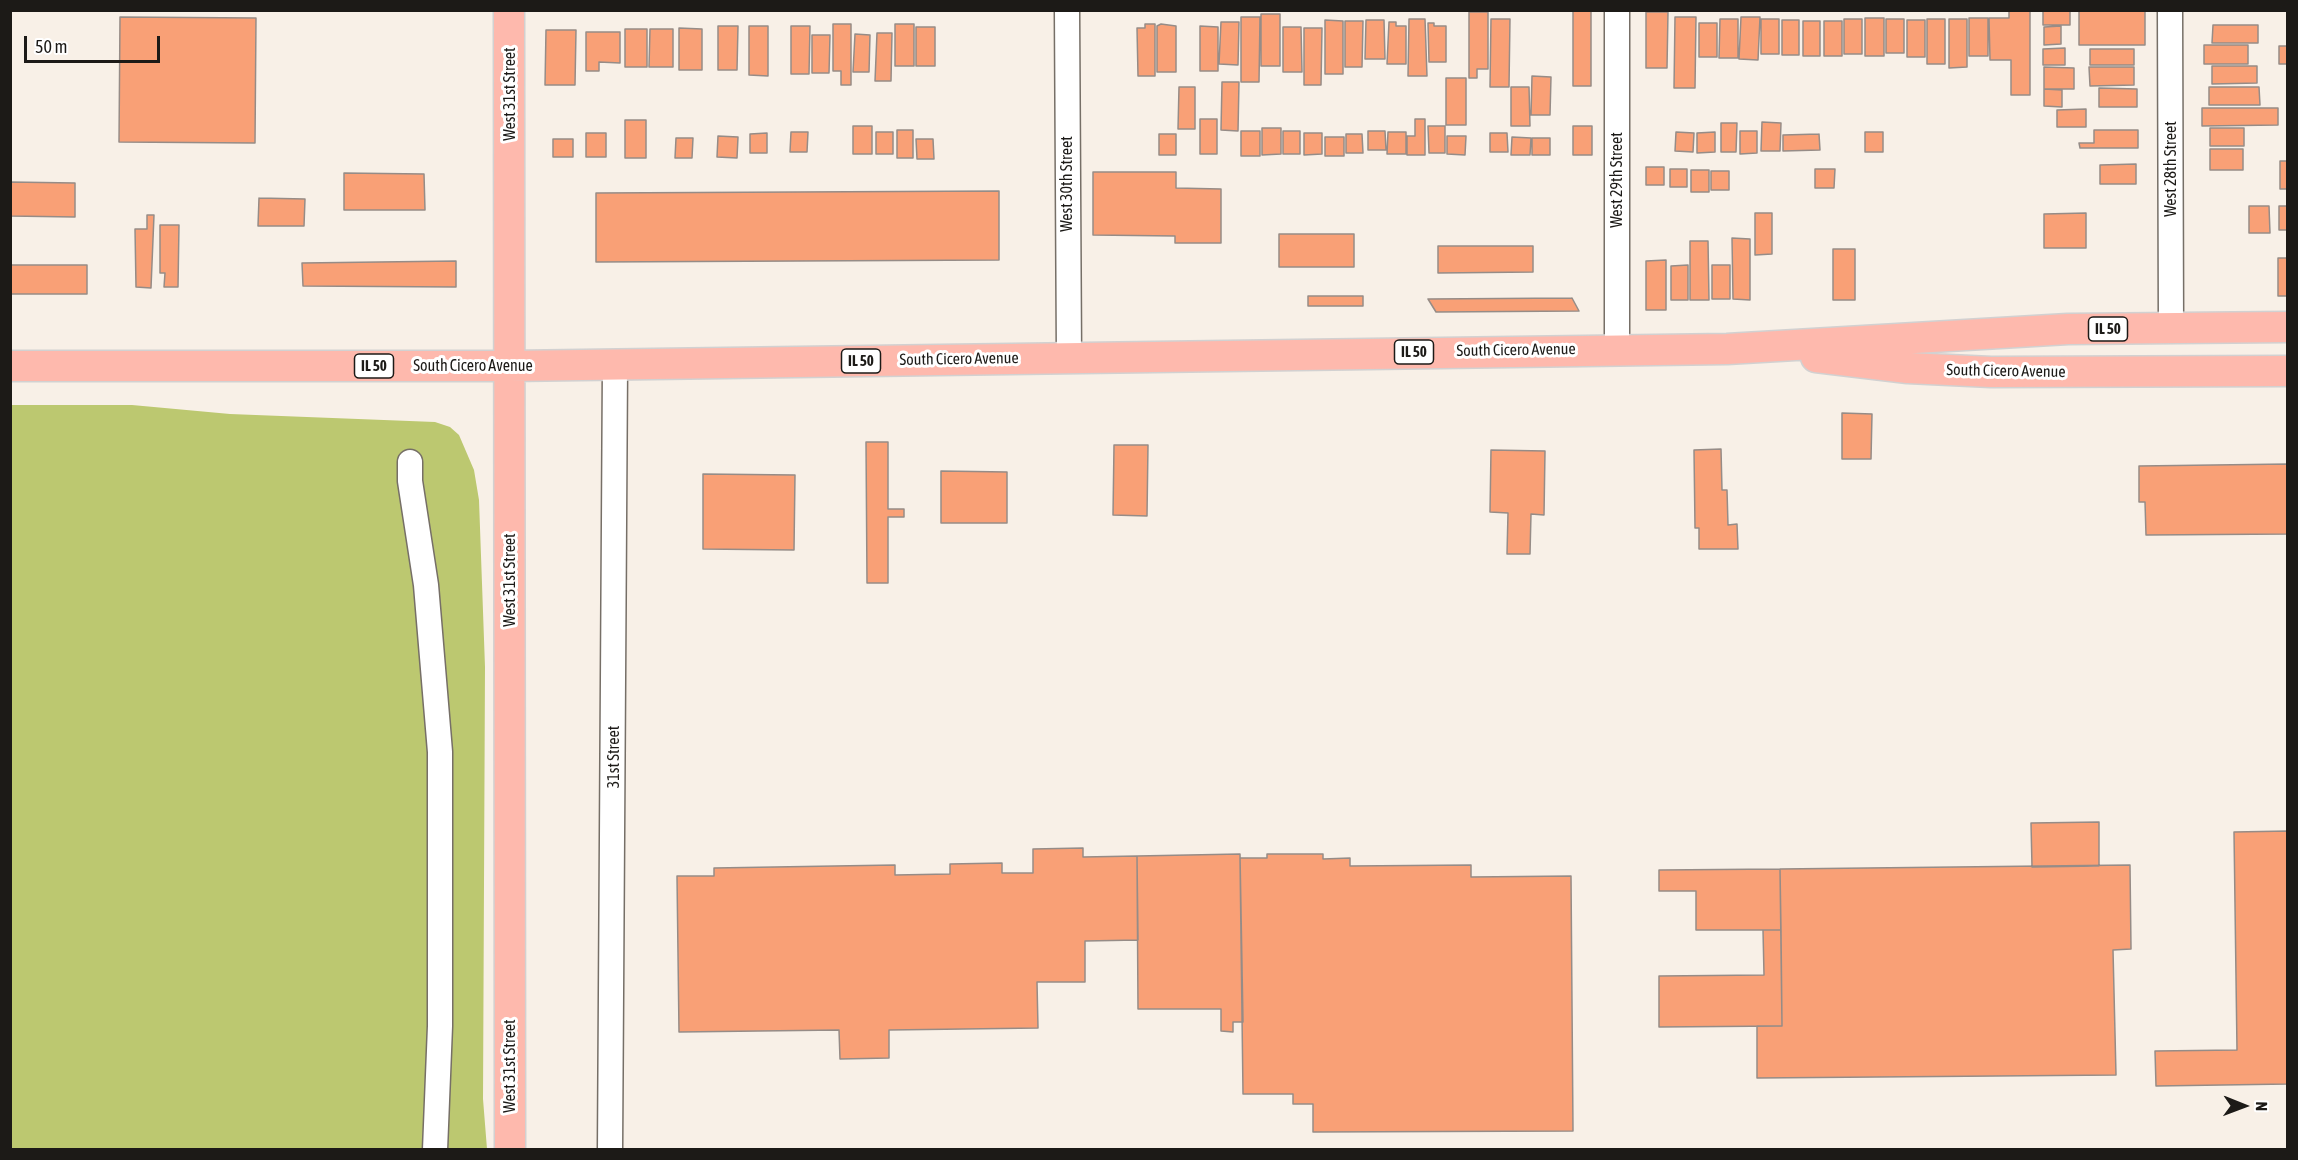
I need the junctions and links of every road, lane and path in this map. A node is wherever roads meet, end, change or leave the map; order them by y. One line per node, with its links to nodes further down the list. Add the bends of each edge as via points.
1 (509, 10): 12 (main road, West 31st Street)
2 (1066, 10): 9 (street, West 30th Street)
3 (1617, 10): 7 (street, West 29th Street)
4 (2170, 10): 6 (street, West 28th Street)
5 (2288, 327): 6 (main road, South Cicero Avenue / IL 50)
6 (2171, 328): 8 (main road, South Cicero Avenue / IL 50, via 2044,330)
7 (1617, 349): 8 (main road, South Cicero Avenue / IL 50); 9 (main road, South Cicero Avenue / IL 50)
8 (1726, 349): 13 (main road, South Cicero Avenue / IL 50, via 1908,368 1983,371)
9 (1069, 357): 10 (main road, South Cicero Avenue / IL 50)
10 (615, 364): 12 (main road, South Cicero Avenue / IL 50); 17 (street, 31st Street)
11 (10, 366): 12 (main road, South Cicero Avenue / IL 50)
12 (510, 366): 16 (main road, West 31st Street)
13 (2288, 370)
14 (410, 462): 15 (street, via 426,585 440,752 441,1015)
15 (435, 1149)
16 (510, 1149)
17 (610, 1149)

